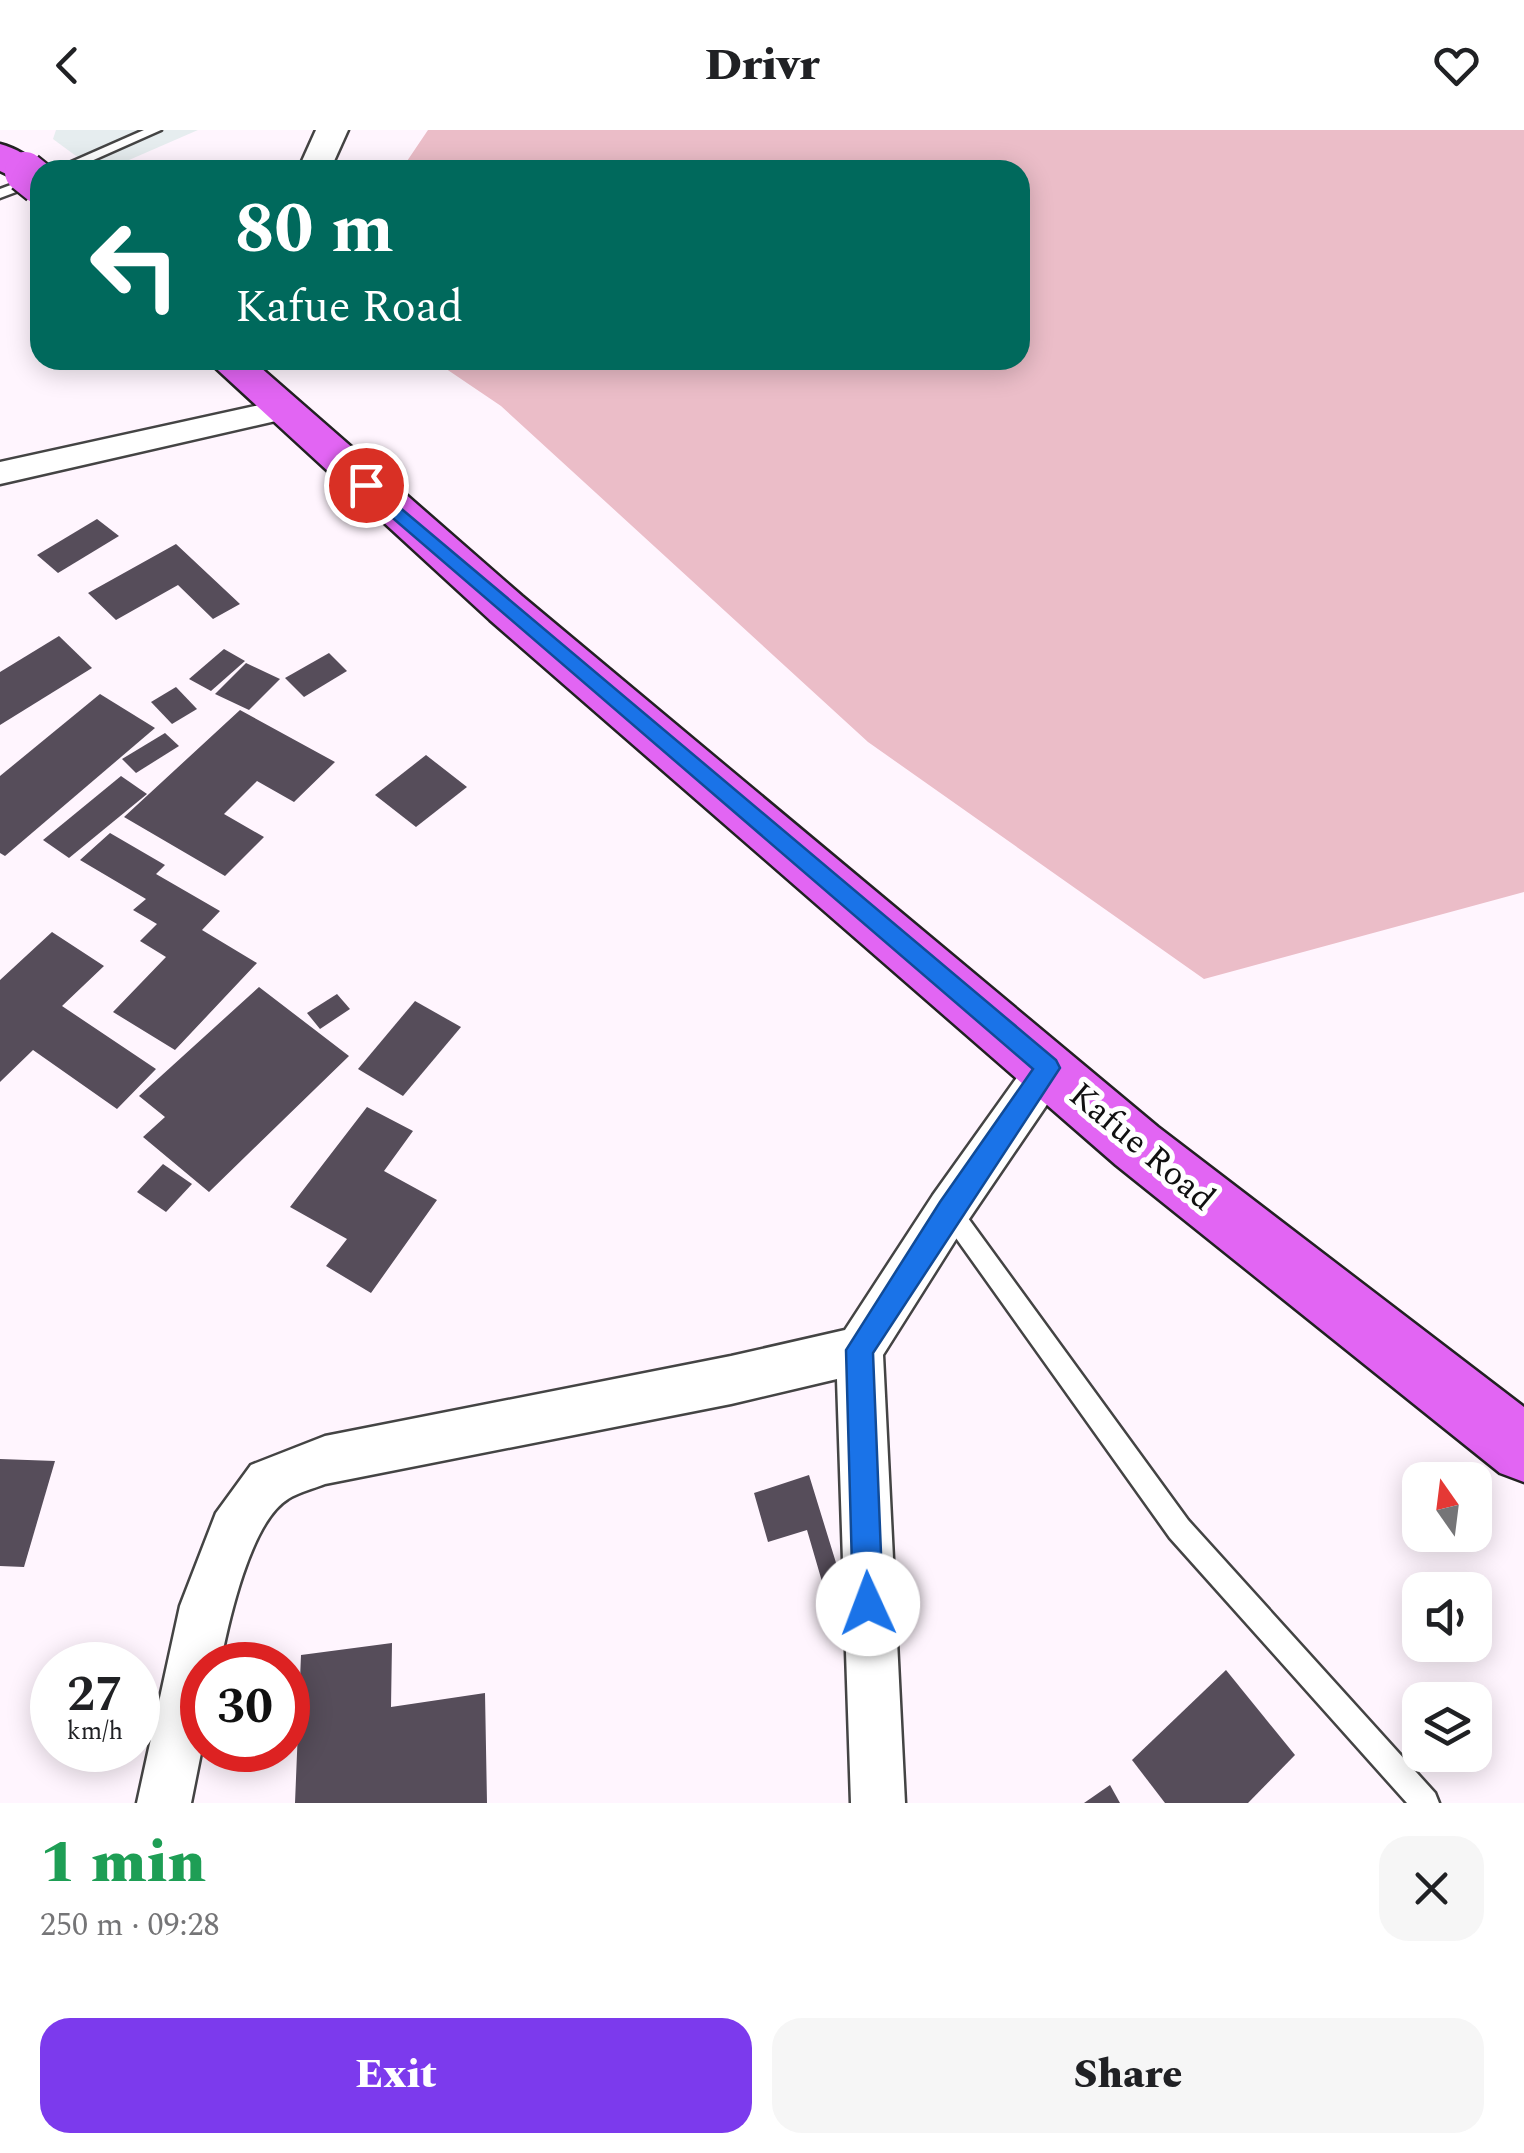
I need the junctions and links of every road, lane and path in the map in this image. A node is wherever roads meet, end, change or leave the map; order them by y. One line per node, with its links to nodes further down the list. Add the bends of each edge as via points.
1 (155, 130): 3 (lane)
2 (332, 130): 4 (street)
3 (72, 160)
4 (318, 160)
5 (238, 370): 6 (highway, Kafue Road)
6 (282, 410): 7 (street); 8 (highway, Kafue Road)
7 (0, 473)
8 (1048, 1068): 9 (street); 11 (highway, Kafue Road)
9 (949, 1210): 10 (street); 14 (lane, via 1179,1529)
10 (859, 1350): 12 (street, via 324,1460 268,1482 234,1531 206,1606); 13 (street)
11 (1524, 1449)
12 (164, 1803)
13 (878, 1803)
14 (1424, 1803)

